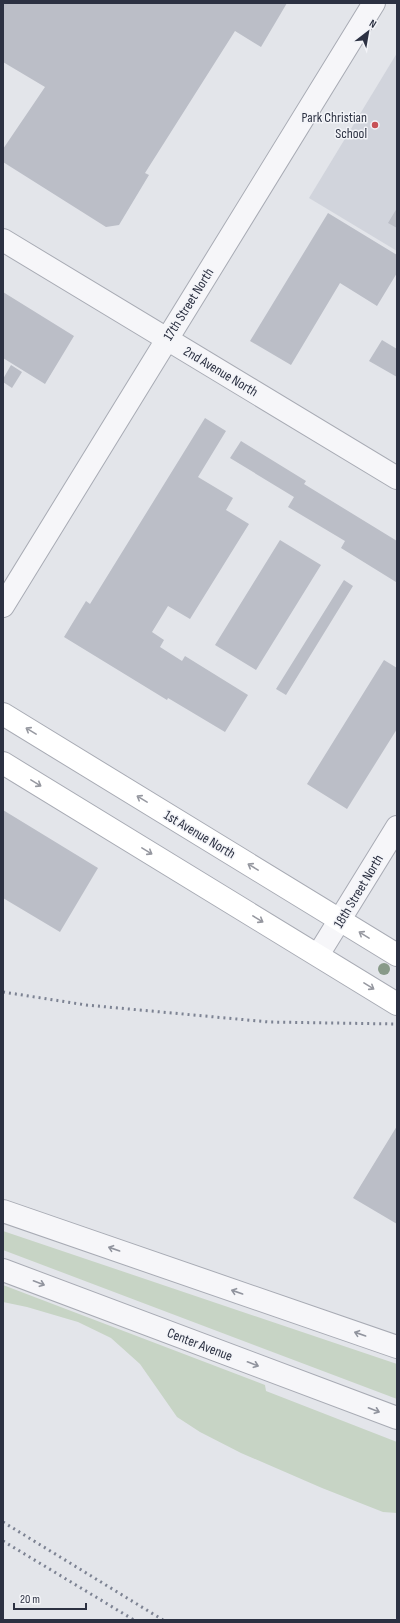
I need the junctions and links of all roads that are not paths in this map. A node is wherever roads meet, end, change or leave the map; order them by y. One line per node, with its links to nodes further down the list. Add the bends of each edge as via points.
1 (374, 3): 3 (street, 17th Street North)
2 (3, 240): 3 (street, 2nd Avenue North)
3 (167, 339): 4 (street, 2nd Avenue North); 5 (street, 17th Street North)
4 (397, 478)
5 (3, 606)
6 (3, 714): 9 (main road, 1st Avenue North, one-way to 6)
7 (3, 763): 10 (main road, one-way to 10)
8 (397, 826): 9 (street, 18th Street North)
9 (340, 920): 10 (street, 18th Street North); 11 (main road, 1st Avenue North, one-way to 9)
10 (318, 955): 12 (main road, one-way to 12)
11 (397, 955)
12 (397, 1004)
13 (3, 1211): 15 (street, one-way to 13)
14 (3, 1270): 16 (street, Center Avenue, one-way to 16)
15 (397, 1347)
16 (397, 1418)

